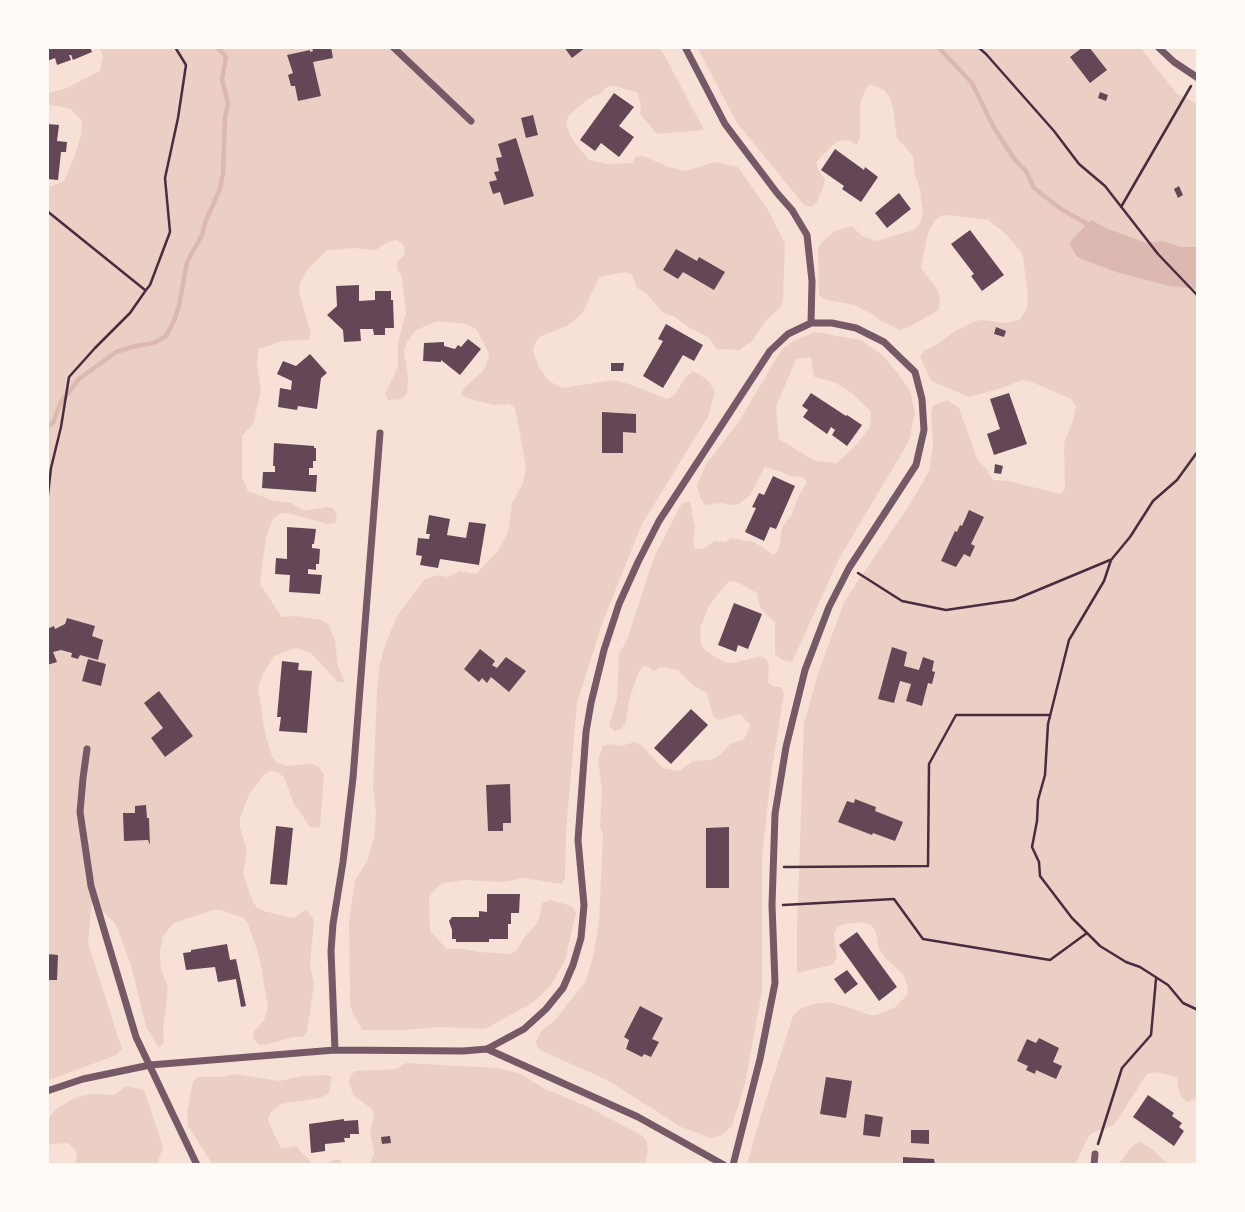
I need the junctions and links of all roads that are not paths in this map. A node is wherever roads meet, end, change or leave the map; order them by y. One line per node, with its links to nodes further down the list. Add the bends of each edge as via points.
1 (393, 47): 5 (street)
2 (685, 47): 6 (street, via 725,124 807,235)
3 (1158, 47): 4 (street)
4 (1197, 78)
5 (471, 121)
6 (811, 323): 9 (street, via 788,334 770,351 659,521 619,604 588,723 578,840 584,905 573,965 563,988 546,1009 524,1029); 16 (street, via 856,328 884,342 915,372 924,430 916,465 849,568 805,670 775,814 775,983)
7 (380, 433): 10 (street, via 353,778 331,951)
8 (87, 749): 11 (street, via 80,812 91,886 136,1037)
9 (487, 1049): 10 (street); 15 (street, via 638,1117)
10 (335, 1050): 11 (street)
11 (150, 1065): 12 (street); 14 (street)
12 (47, 1091)
13 (1095, 1153): 17 (street)
14 (197, 1165)
15 (724, 1165)
16 (733, 1165)
17 (1094, 1165)

